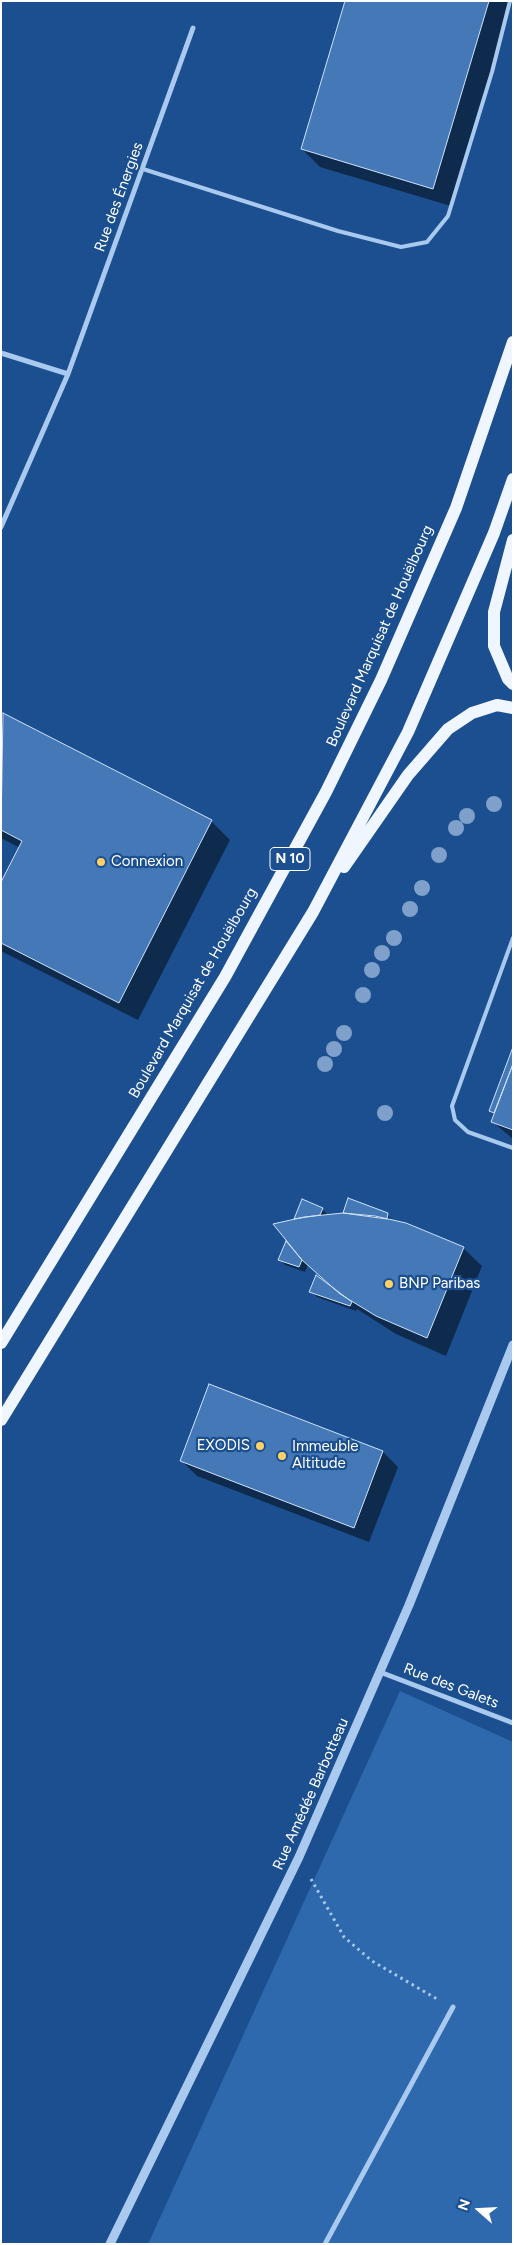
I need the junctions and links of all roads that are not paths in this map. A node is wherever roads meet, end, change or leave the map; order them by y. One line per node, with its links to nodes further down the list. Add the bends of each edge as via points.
1 (510, 1): 3 (lane, via 448,216 427,242 401,247 392,245)
2 (193, 28): 3 (street, Rue des Énergies)
3 (143, 169): 6 (street, Rue des Énergies)
4 (513, 342): 15 (main road, Boulevard Marquisat de Houëlbourg / N 10, via 456,508 382,680 326,792 225,977)
5 (1, 353): 6 (street)
6 (68, 374): 8 (street, Rue des Énergies)
7 (513, 479): 12 (main road, N 10, via 494,533 408,732)
8 (1, 527)
9 (513, 540): 10 (main road, via 494,612 494,646)
10 (513, 684)
11 (513, 708): 12 (main road, via 496,705 480,710 448,729 408,775)
12 (313, 912): 17 (main road, N 10)
13 (513, 938): 14 (lane, via 452,1106 455,1120 468,1132)
14 (513, 1148)
15 (1, 1343)
16 (513, 1345): 18 (street, Rue Amédée Barbotteau)
17 (1, 1420)
18 (380, 1672): 19 (street, Rue des Galets); 21 (street, Rue Amédée Barbotteau, via 299,1857)
19 (513, 1723)
20 (453, 2007): 22 (street)
21 (110, 2244)
22 (325, 2244)

